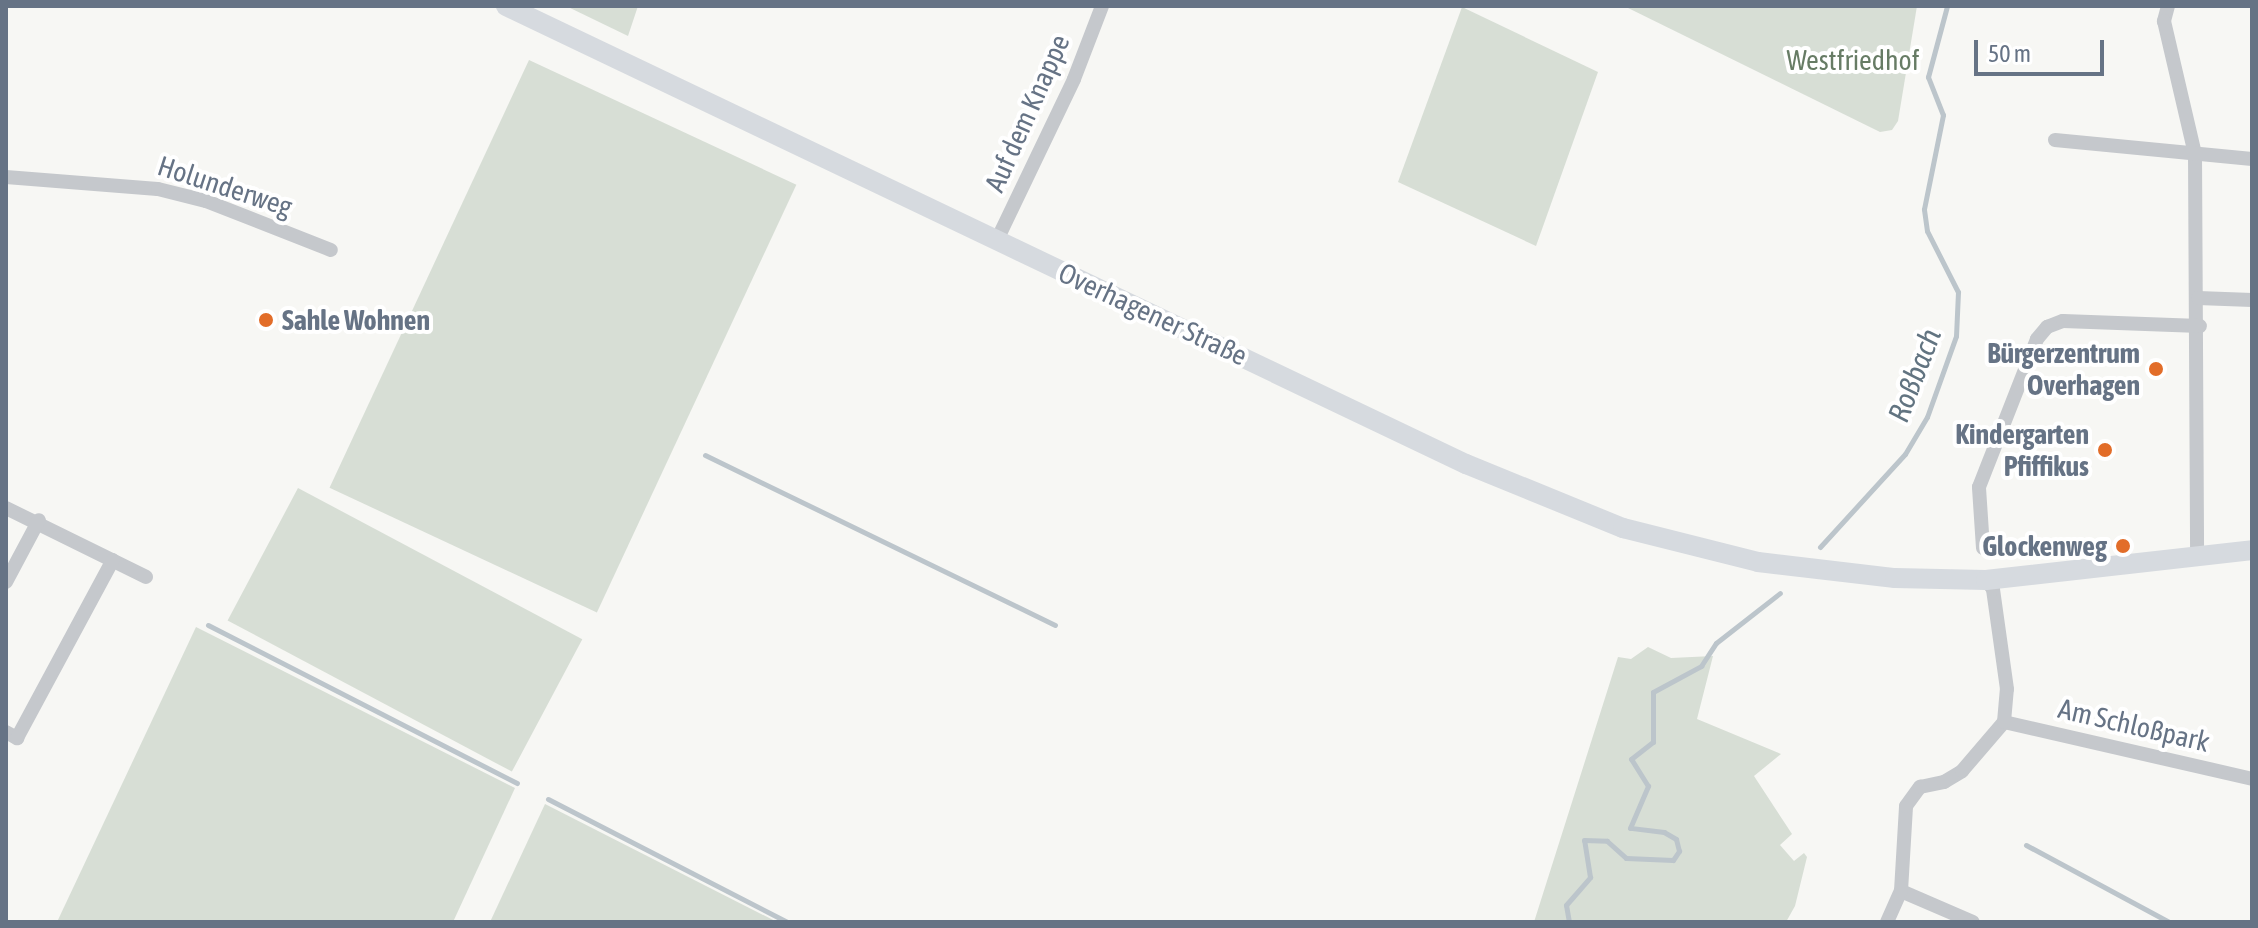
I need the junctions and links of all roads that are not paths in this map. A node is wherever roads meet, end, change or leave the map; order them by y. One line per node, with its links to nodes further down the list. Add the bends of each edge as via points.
1 (506, 6): 8 (main road, Overhagener Straße)
2 (1102, 6): 8 (street, Auf dem Knappe, via 1074,79)
3 (2166, 13): 5 (street)
4 (2055, 140): 5 (street)
5 (2195, 154): 6 (street); 10 (street)
6 (2252, 159)
7 (6, 177): 9 (street, Holunderweg, via 158,189 206,201)
8 (997, 240): 20 (main road, Overhagener Straße, via 1560,505 1697,549 1818,572)
9 (331, 250)
10 (2198, 298): 11 (street); 12 (street)
11 (2252, 300)
12 (2200, 326): 15 (street, via 2063,321 2047,327 2037,339 1979,487); 17 (street)
13 (6, 508): 14 (street)
14 (39, 520): 18 (street); 21 (street)
15 (1983, 548)
16 (2252, 550): 17 (main road, Overhagener Straße)
17 (2197, 557): 20 (main road, Overhagener Straße)
18 (113, 560): 19 (street); 23 (street, via 17,738)
19 (146, 577)
20 (1986, 580): 22 (street, via 1993,589 2007,689)
21 (6, 582)
22 (2004, 722): 24 (street, Am Schloßpark); 25 (street, via 1962,771 1920,787 1906,806)
23 (6, 732)
24 (2252, 779)
25 (1901, 891): 26 (street); 27 (street)
26 (1887, 922)
27 (1973, 922)

